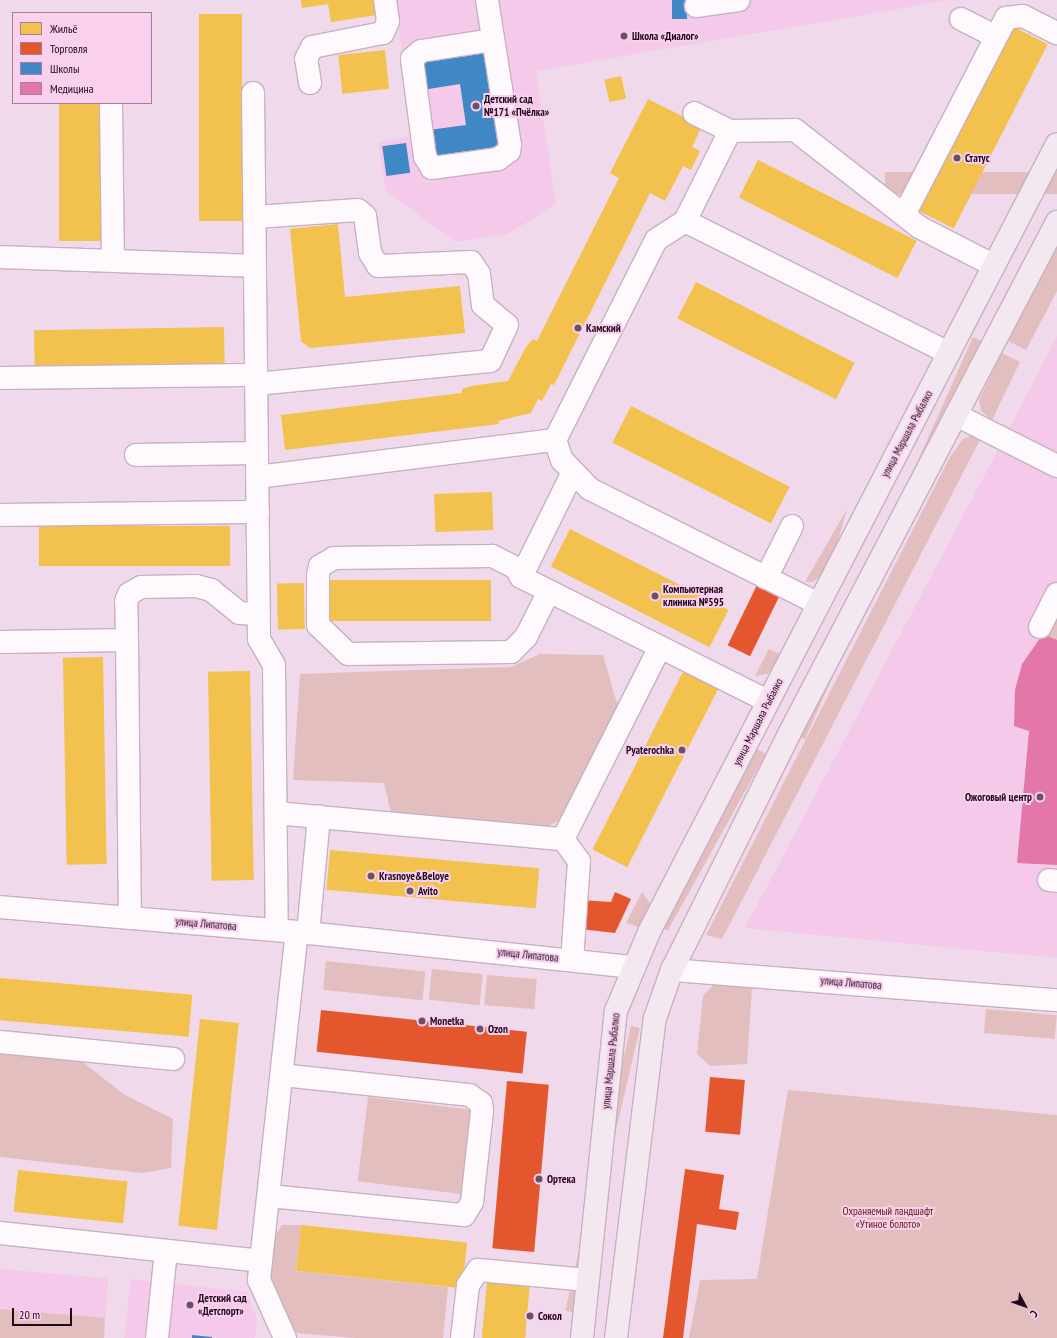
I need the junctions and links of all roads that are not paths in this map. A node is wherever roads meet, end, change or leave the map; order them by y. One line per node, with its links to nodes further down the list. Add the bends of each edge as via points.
1 (385, 0): 9 (street, via 388,21 383,33 312,47 306,60)
2 (487, 0): 8 (street)
3 (739, 0): 4 (street)
4 (696, 6)
5 (961, 19): 7 (street)
6 (1057, 33): 7 (street, via 1015,14 1006,18)
7 (994, 36): 15 (street)
8 (493, 40): 8 (street, via 509,151 498,159 432,168 425,157 412,59 421,51)
9 (310, 83)
10 (253, 94): 16 (street)
11 (111, 104): 20 (street)
12 (694, 113): 13 (street)
13 (730, 131): 15 (street, via 795,130); 17 (street)
14 (1057, 144): 21 (main road, улица Маршала Рыбалко)
15 (904, 215): 21 (street, via 919,228)
16 (255, 217): 22 (street); 25 (street, via 358,210 365,216 370,253 378,266 471,262 479,274 483,305 508,325 490,361)
17 (685, 221): 23 (street); 27 (street, via 656,240)
18 (1057, 222): 26 (main road)
19 (0, 257): 20 (street)
20 (113, 258): 22 (street)
21 (993, 265): 23 (main road, улица Маршала Рыбалко)
22 (255, 266): 25 (street)
23 (949, 353): 40 (main road, улица Маршала Рыбалко)
24 (0, 378): 25 (street)
25 (256, 380): 28 (street)
26 (956, 415): 30 (street); 47 (main road)
27 (555, 440): 31 (street, via 562,460); 32 (street)
28 (257, 453): 29 (street); 32 (street)
29 (136, 455)
30 (1057, 466)
31 (574, 472): 36 (street); 37 (street, via 590,489)
32 (257, 477): 33 (street)
33 (258, 512): 34 (street); 41 (street)
34 (0, 515)
35 (792, 526): 37 (street)
36 (521, 577): 38 (street); 38 (street, via 516,568 492,556 334,558 320,566 318,625 348,654 511,652 526,637)
37 (766, 578): 40 (street)
38 (549, 591): 45 (street)
39 (1057, 594): 42 (street)
40 (818, 604): 46 (main road, улица Маршала Рыбалко)
41 (259, 614): 43 (street, via 239,613 211,590 196,586 141,587 129,594 126,602); 48 (street, via 259,639 274,664)
42 (1040, 627)
43 (127, 640): 44 (street); 52 (street)
44 (0, 642)
45 (660, 647): 46 (street); 50 (street)
46 (764, 710): 47 (main road, via 771,736); 55 (main road, улица Маршала Рыбалко)
47 (790, 732): 56 (main road)
48 (276, 813): 49 (street); 53 (street)
49 (319, 817): 50 (street); 53 (street)
50 (563, 840): 54 (street, via 579,861)
51 (0, 907): 52 (street, улица Липатова)
52 (130, 918): 53 (street, улица Липатова)
53 (294, 932): 54 (street, улица Липатова); 60 (street)
54 (572, 960): 55 (street, улица Липатова)
55 (634, 967): 56 (main road, улица Липатова); 65 (main road, улица Маршала Рыбалко, via 616,1011)
56 (672, 970): 57 (street, улица Липатова); 71 (main road, via 655,1018)
57 (1057, 1000)
58 (0, 1042): 59 (street)
59 (173, 1059)
60 (282, 1075): 61 (street); 61 (street, via 469,1095 481,1103 481,1119 472,1202 464,1215)
61 (269, 1196): 64 (street)
62 (0, 1233): 63 (street)
63 (166, 1251): 64 (street); 66 (street)
64 (261, 1261): 67 (street, via 259,1280)
65 (588, 1280): 68 (street, via 478,1270 468,1285); 69 (main road, улица Маршала Рыбалко)
66 (157, 1338)
67 (285, 1338)
68 (462, 1338)
69 (582, 1338)
70 (586, 1338): 71 (main road, via 599,1327)
71 (615, 1338)

